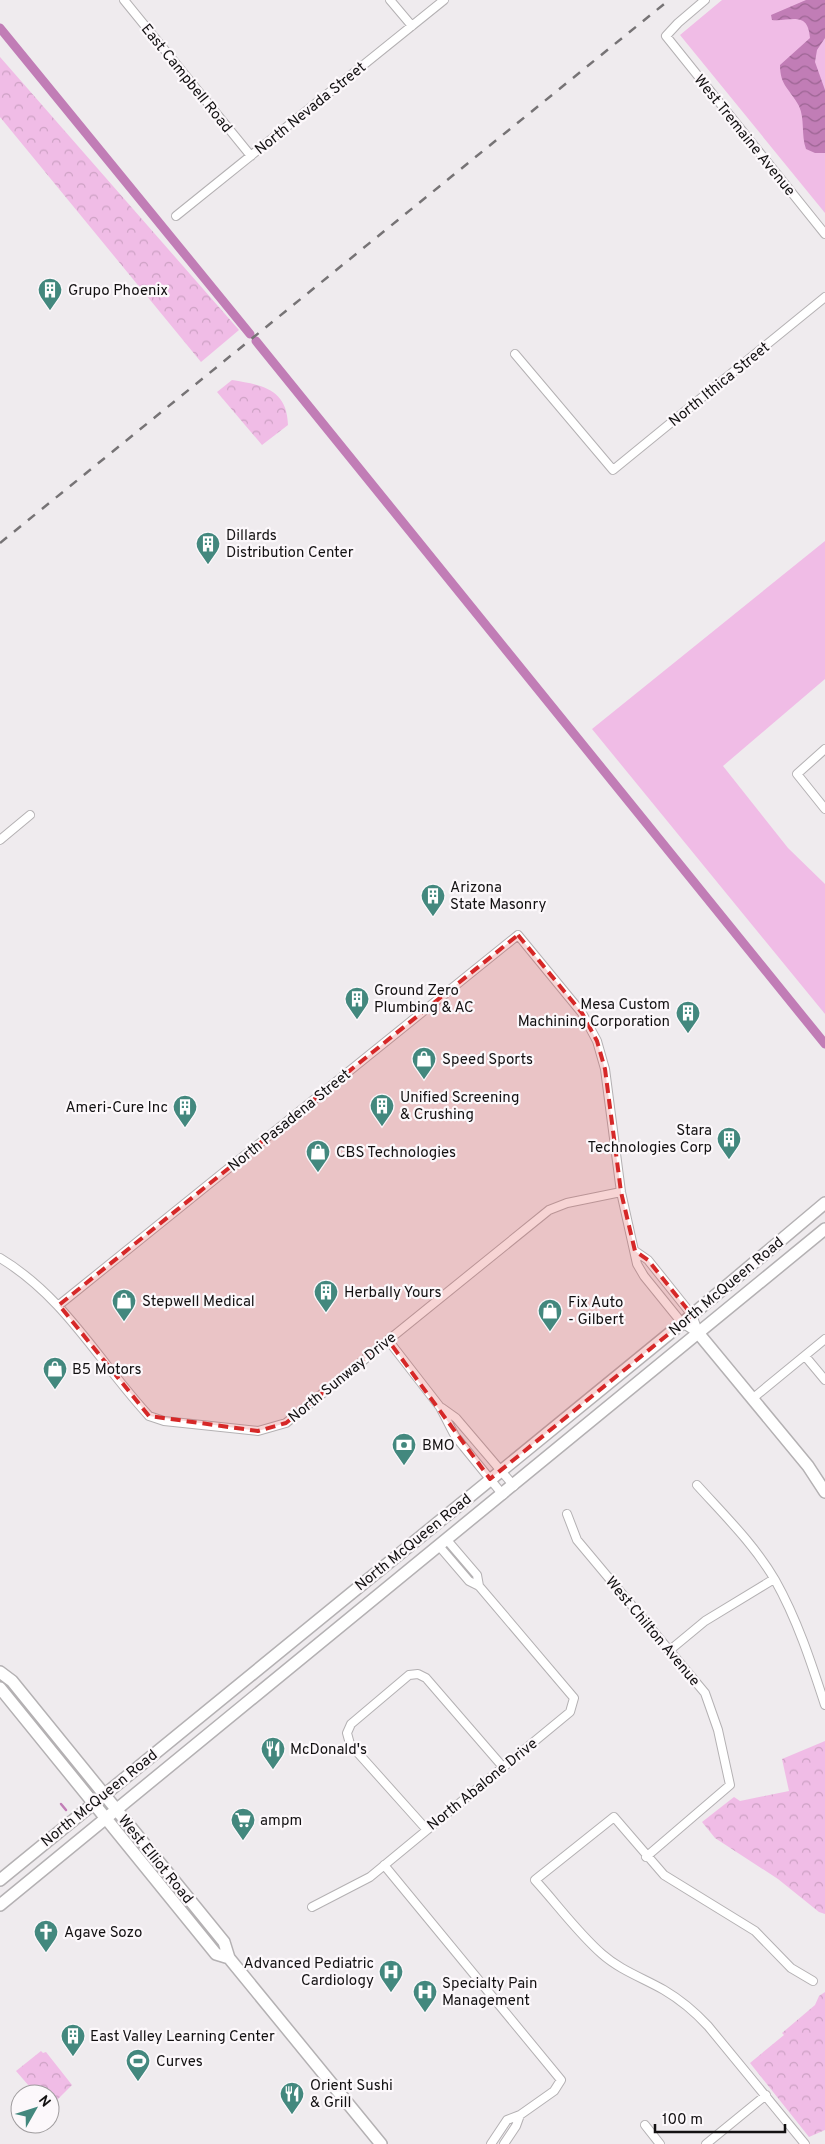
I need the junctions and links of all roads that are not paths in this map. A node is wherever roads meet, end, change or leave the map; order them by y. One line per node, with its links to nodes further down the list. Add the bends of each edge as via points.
1 (124, 0): 6 (street, East Campbell Road)
2 (390, 0): 5 (street)
3 (444, 0): 5 (street, North Nevada Street)
4 (706, 0): 8 (street, West Tremaine Avenue, via 666,36)
5 (412, 26): 6 (street, North Nevada Street)
6 (251, 156): 7 (street, North Nevada Street)
7 (176, 216)
8 (825, 234)
9 (825, 297): 10 (street, North Ithica Street, via 613,470)
10 (515, 354)
11 (825, 750): 12 (street, via 797,774)
12 (825, 809)
13 (30, 815): 14 (street)
14 (0, 840)
15 (621, 1192): 18 (street); 20 (street, North Pasadena Street, via 605,1069 597,1041 582,1013 518,935); 25 (street, North Sunway Drive, via 549,1210)
16 (825, 1204): 21 (main road, North McQueen Road)
17 (825, 1230): 23 (main road, North McQueen Road)
18 (635, 1251): 21 (street, via 648,1260); 22 (street, via 644,1276)
19 (0, 1258): 20 (street, North Sunway Drive, via 20,1270)
20 (59, 1305): 25 (street, North Sunway Drive, via 149,1416 208,1426 258,1431 286,1423)
21 (692, 1315): 22 (main road, North McQueen Road); 23 (street)
22 (682, 1322): 23 (street); 30 (main road, North McQueen Road)
23 (698, 1334): 28 (main road); 33 (main road, North McQueen Road)
24 (825, 1339): 26 (street)
25 (388, 1340): 29 (street)
26 (805, 1356): 27 (street); 28 (street)
27 (825, 1380)
28 (752, 1399): 34 (main road, via 808,1466)
29 (440, 1407): 30 (street, via 456,1418); 31 (street, via 455,1436)
30 (501, 1470): 31 (main road, North McQueen Road); 33 (street)
31 (490, 1479): 35 (street); 42 (main road, North McQueen Road)
32 (696, 1485): 40 (street, via 747,1540)
33 (514, 1486): 35 (main road, North McQueen Road)
34 (825, 1492)
35 (503, 1495): 37 (main road, North McQueen Road)
36 (567, 1514): 44 (street, West Chilton Avenue, via 576,1540)
37 (444, 1543): 38 (street); 39 (street); 43 (main road, North McQueen Road)
38 (472, 1569): 39 (street); 41 (street)
39 (464, 1575): 41 (street)
40 (774, 1579): 44 (street, via 705,1621); 47 (street, via 795,1619)
41 (479, 1586): 48 (street, North Abalone Drive, via 574,1698 570,1712)
42 (300, 1635): 43 (main road); 49 (main road, North McQueen Road)
43 (312, 1650): 51 (main road, North McQueen Road)
44 (670, 1650): 54 (street, West Chilton Avenue, via 705,1694 718,1730 730,1785)
45 (0, 1672): 49 (main road, West Elliot Road, via 12,1681)
46 (0, 1688): 50 (main road, West Elliot Road)
47 (825, 1705)
48 (503, 1767): 53 (street, North Abalone Drive); 53 (street, via 426,1678 418,1674 409,1675 394,1687 351,1724 348,1733 350,1744)
49 (104, 1795): 50 (main road, North McQueen Road); 51 (main road, West Elliot Road)
50 (93, 1804): 52 (main road, West Elliot Road); 56 (main road, North McQueen Road)
51 (116, 1810): 52 (main road, North McQueen Road); 59 (main road, West Elliot Road, via 224,1942)
52 (105, 1819): 57 (main road, North McQueen Road); 59 (main road, West Elliot Road, via 216,1954)
53 (427, 1830): 55 (street, North Abalone Drive)
54 (646, 1857): 60 (street, via 664,1875 755,1931 791,1968); 61 (street, via 614,1817 536,1880 602,1954 691,2008)
55 (384, 1865): 58 (street, North Abalone Drive, via 370,1877); 62 (street, via 561,2080 554,2091)
56 (0, 1880)
57 (0, 1905)
58 (312, 1907)
59 (229, 1958): 66 (main road, West Elliot Road)
60 (813, 1981)
61 (766, 2095): 70 (street); 71 (street)
62 (520, 2114): 64 (street, via 507,2120); 65 (street)
63 (645, 2125): 69 (street)
64 (503, 2126): 65 (street); 67 (street)
65 (512, 2132): 68 (street)
66 (381, 2144)
67 (491, 2144)
68 (504, 2144)
69 (660, 2144)
70 (706, 2144)
71 (805, 2144)

